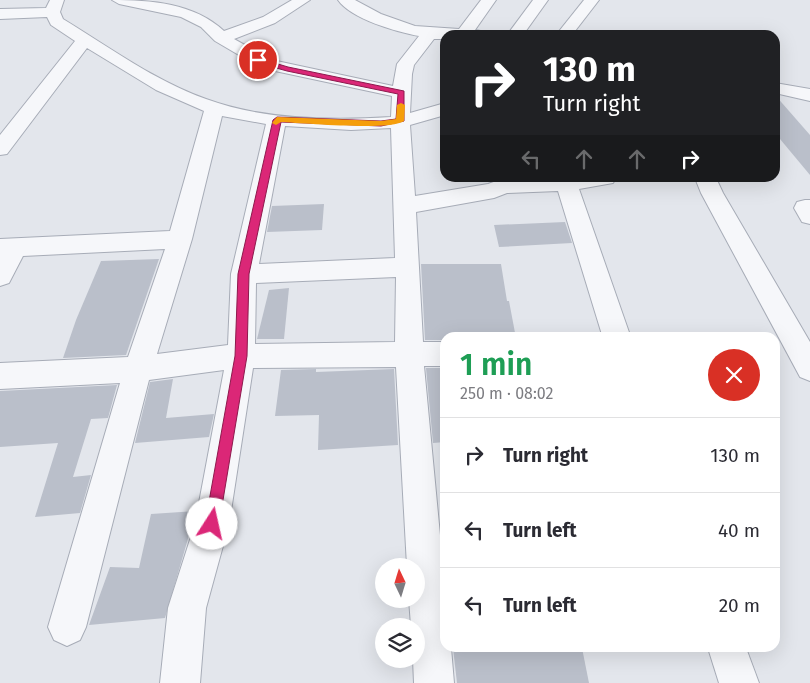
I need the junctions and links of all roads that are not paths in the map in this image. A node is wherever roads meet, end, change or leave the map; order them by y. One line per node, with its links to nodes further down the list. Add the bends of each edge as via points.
1 (119, 0): 15 (street, via 186,13 207,24)
2 (303, 0): 15 (street, via 269,20)
3 (345, 0): 13 (street, via 374,17)
4 (489, 0): 10 (street)
5 (541, 0): 11 (street)
6 (558, 2): 7 (street)
7 (588, 5): 12 (street)
8 (55, 6): 9 (street); 16 (street, via 57,22)
9 (0, 14)
10 (474, 30)
11 (519, 30)
12 (568, 30)
13 (430, 33): 14 (street); 19 (street, via 406,64)
14 (440, 33)
15 (220, 38): 19 (street, via 267,64)
16 (85, 39): 20 (street, via 168,88); 23 (street)
17 (780, 89): 18 (street)
18 (810, 95)
19 (401, 107): 21 (street); 22 (street, via 381,123); 28 (street)
20 (214, 108): 22 (street); 31 (street)
21 (440, 109)
22 (277, 120): 34 (street)
23 (7, 131): 24 (street)
24 (0, 149)
25 (574, 182): 27 (street)
26 (708, 182): 37 (street)
27 (566, 183): 28 (street, via 502,186 494,191); 36 (street)
28 (405, 206): 33 (street)
29 (810, 208): 30 (street, via 806,208)
30 (810, 216)
31 (180, 239): 32 (street); 42 (street)
32 (8, 248): 35 (street)
33 (408, 267): 34 (street); 40 (street)
34 (244, 274): 39 (street)
35 (0, 276)
36 (615, 332)
37 (793, 339): 41 (street)
38 (440, 354): 40 (street)
39 (241, 356): 40 (street); 42 (street); 46 (street, via 212,524 187,608)
40 (410, 356): 47 (street)
41 (810, 368)
42 (138, 369): 43 (street); 44 (street)
43 (0, 376)
44 (67, 628)
45 (728, 652): 48 (street)
46 (180, 683)
47 (434, 683)
48 (739, 683)

